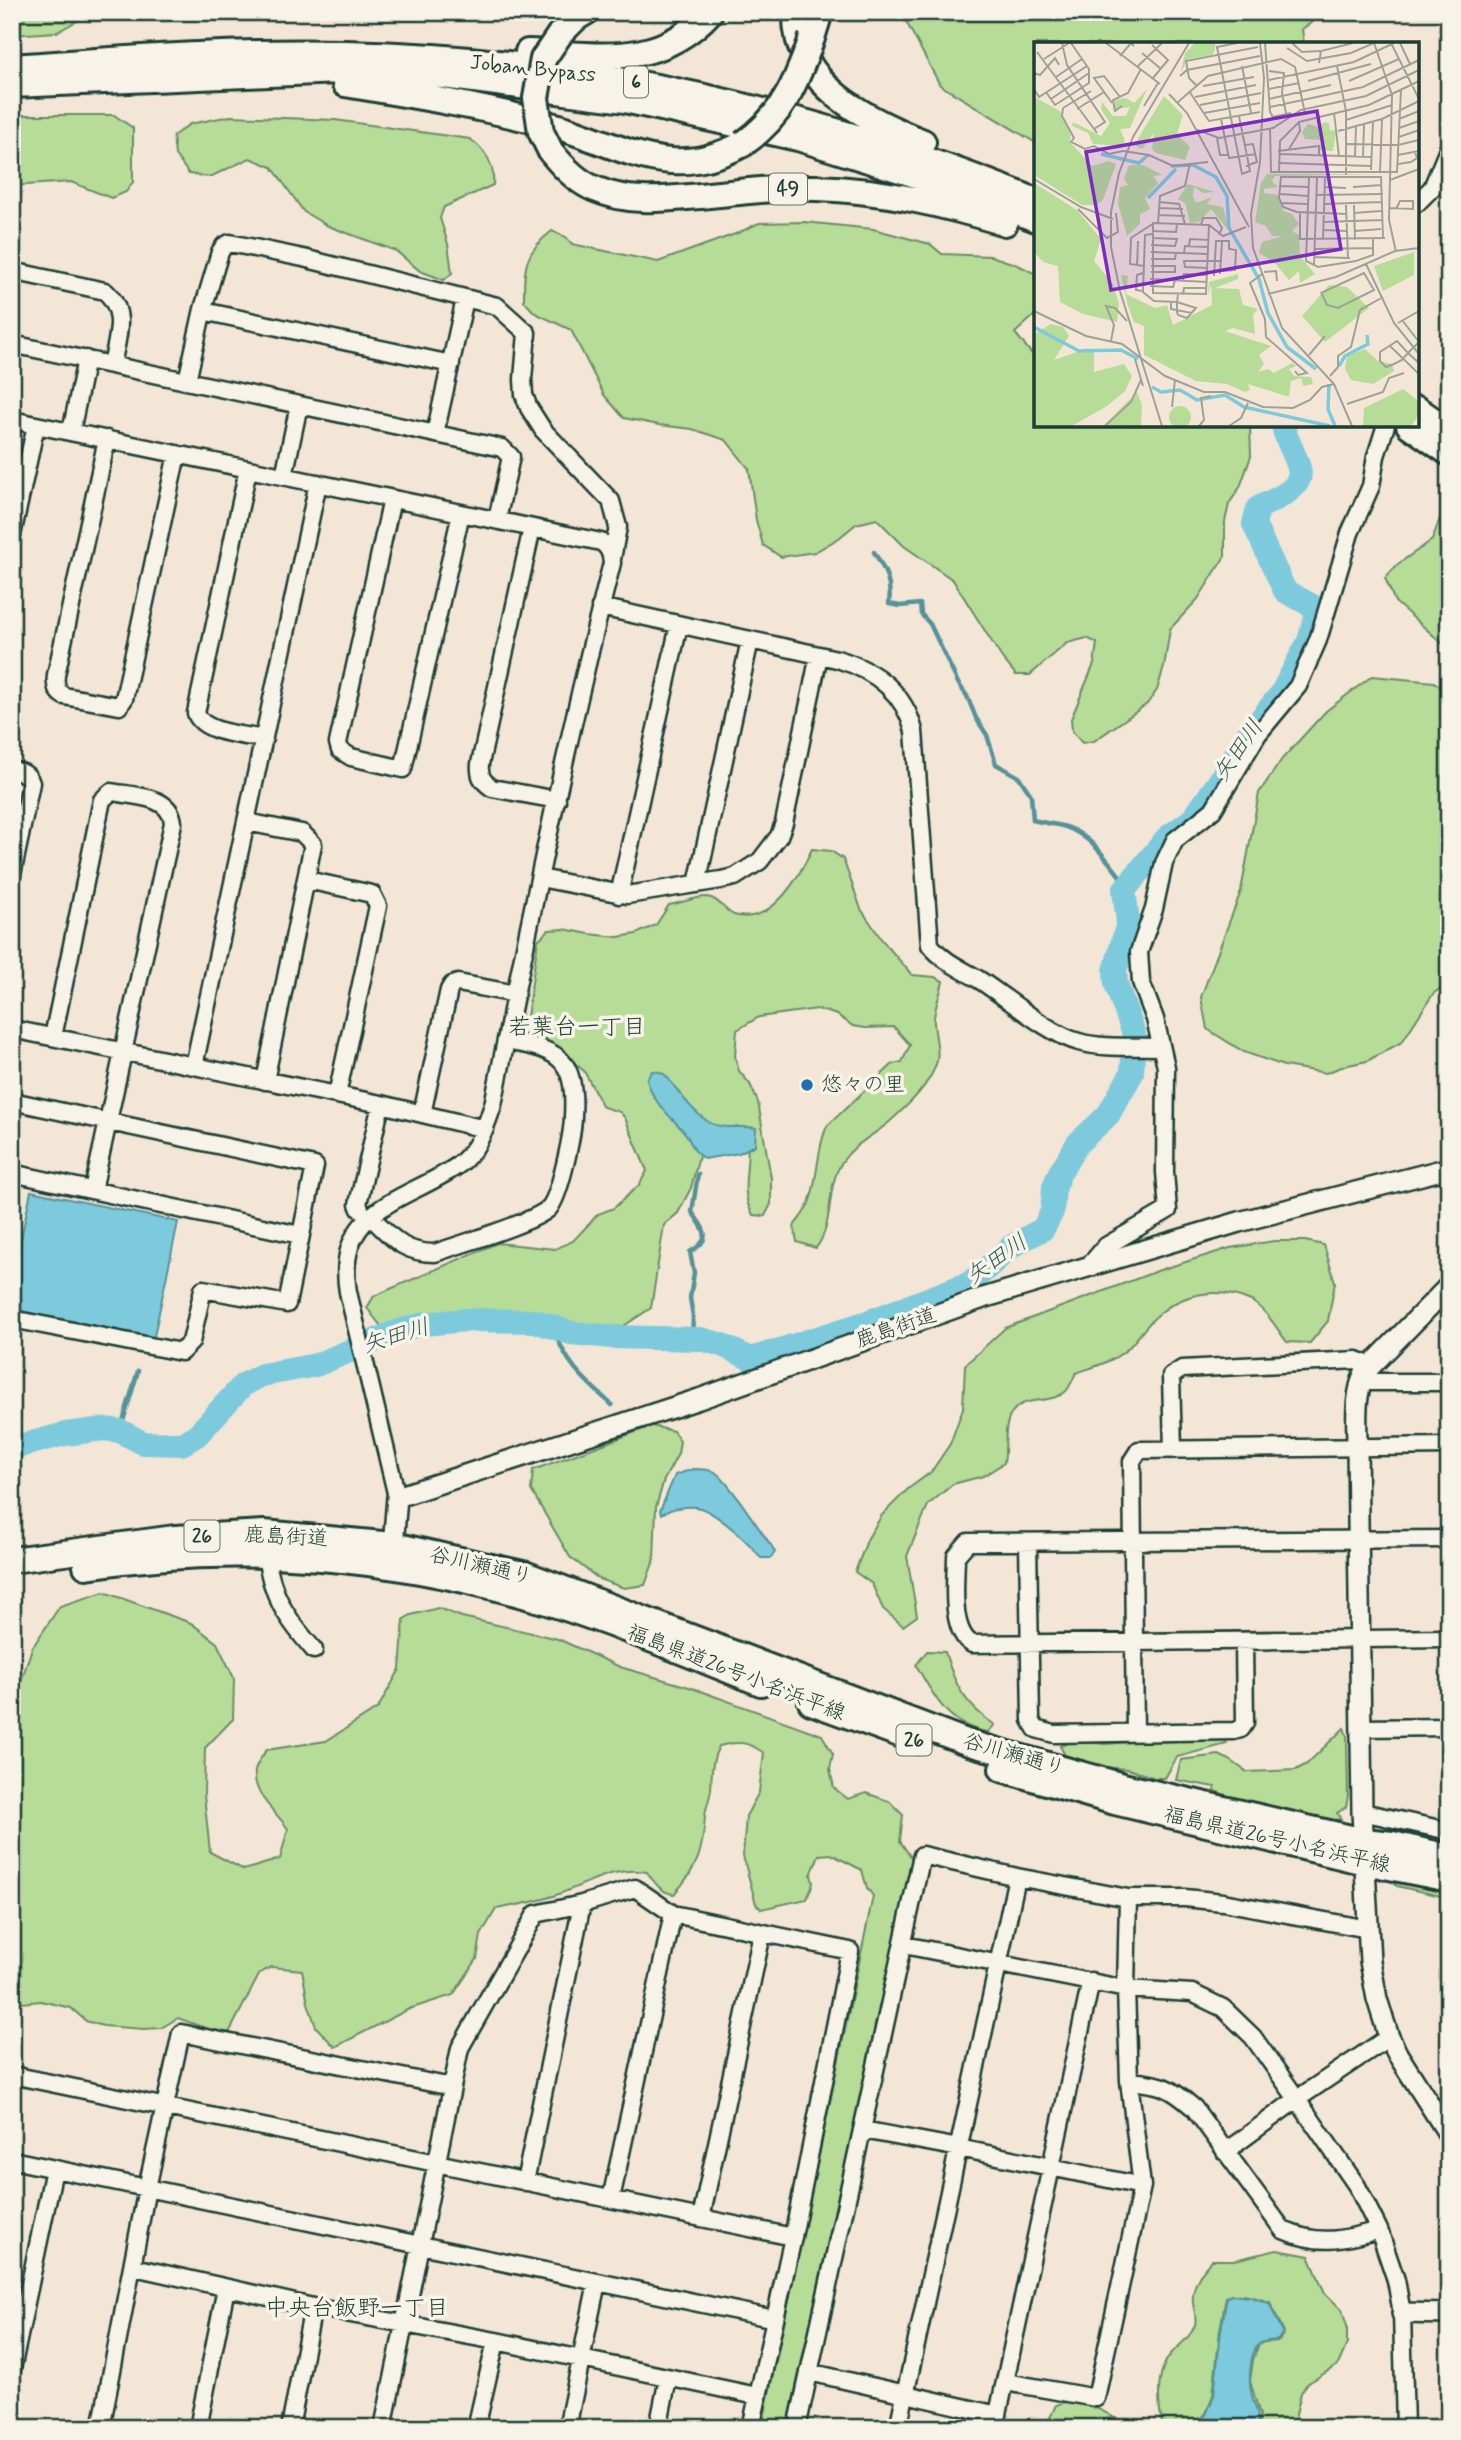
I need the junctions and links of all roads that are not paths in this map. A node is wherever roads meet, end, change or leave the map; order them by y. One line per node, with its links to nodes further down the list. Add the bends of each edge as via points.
1 (586, 12): 14 (main road, 49, bridge, via 560,34 543,59 536,98 541,132 551,152 595,189 642,201 766,189 869,191 964,210)
2 (710, 12): 5 (main road, via 685,36 666,46 626,55 406,47)
3 (796, 12): 10 (main road, via 807,58 839,100 871,120)
4 (820, 12): 7 (main road, bridge, via 791,91 776,116 743,144 698,160 670,161 472,106)
5 (345, 53): 6 (main road, Joban Bypass / 6, via 220,53); 11 (main road, Joban Bypass / 6, via 531,67 630,81 828,127)
6 (12, 67)
7 (282, 75): 8 (main road, Joban Bypass / 6); 13 (main road, Joban Bypass / 6, via 340,71 444,76 625,100 798,138 945,184)
8 (12, 85)
9 (1449, 147): 12 (street, via 1432,188)
10 (1034, 191)
11 (1034, 200)
12 (1419, 201)
13 (1034, 218)
14 (1034, 232)
15 (12, 271): 21 (street, via 105,291 121,320)
16 (465, 299): 17 (street, via 230,243 220,252); 20 (street); 43 (street, via 497,306 527,333 524,395 543,430 611,501 618,527)
17 (203, 311): 20 (street); 22 (street)
18 (12, 344): 19 (street)
19 (86, 359): 21 (street); 30 (street)
20 (451, 364): 31 (street)
21 (112, 365): 22 (street)
22 (187, 381): 23 (street)
23 (299, 405): 31 (street); 36 (street)
24 (1419, 410): 29 (main road)
25 (12, 420): 26 (street)
26 (36, 425): 30 (street); 42 (street)
27 (1385, 427): 61 (street, via 1371,486 1350,533 1318,640 1298,686 1258,734 1213,810 1175,840 1164,863 1138,967)
28 (1412, 427): 33 (main road)
29 (1449, 431)
30 (71, 432): 32 (street)
31 (435, 434): 40 (street, via 508,452 511,457)
32 (107, 439): 34 (street); 34 (street, via 56,675 57,688 64,696 119,706 124,699)
33 (1449, 453)
34 (177, 454): 35 (street)
35 (247, 468): 36 (street); 48 (street, via 196,713 198,720 210,727)
36 (284, 476): 37 (street)
37 (318, 483): 38 (street); 48 (street)
38 (392, 499): 39 (street); 39 (street, via 338,743 351,757 403,769)
39 (460, 513): 40 (street)
40 (497, 520): 41 (street)
41 (532, 528): 43 (street, via 601,542 610,550); 50 (street, via 480,775 492,788)
42 (12, 536)
43 (612, 563): 44 (street)
44 (600, 607): 45 (street); 50 (street)
45 (679, 625): 46 (street); 56 (street)
46 (750, 640): 47 (street); 55 (street)
47 (819, 655): 55 (street, via 779,836 760,860 735,877); 61 (street, via 852,663 878,677 911,717 928,934 939,956 1073,1041)
48 (264, 739): 51 (street)
49 (12, 770): 52 (street, via 24,772 31,783)
50 (557, 800): 53 (street)
51 (247, 821): 54 (street, via 302,833 309,839 313,844); 63 (street)
52 (12, 875)
53 (540, 878): 56 (street); 57 (street)
54 (307, 880): 64 (street); 65 (street, via 372,894 378,906)
55 (697, 884): 56 (street)
56 (619, 895)
57 (516, 994): 60 (street); 68 (street, via 452,985)
58 (12, 1029): 59 (street)
59 (53, 1038): 62 (street); 62 (street, via 102,800 110,792 134,796 162,802 173,823)
60 (506, 1041): 70 (street); 74 (street, via 554,1054 571,1080 573,1118 551,1206 526,1221 421,1253 405,1249)
61 (1160, 1047): 76 (street, via 1166,1067 1168,1210 1106,1246)
62 (123, 1052): 63 (street); 69 (street)
63 (194, 1066): 64 (street)
64 (265, 1080): 65 (street)
65 (337, 1095): 67 (street)
66 (12, 1101): 69 (street)
67 (381, 1104): 68 (street); 74 (street, via 358,1204)
68 (422, 1114): 70 (street)
69 (107, 1122): 73 (street); 75 (street, via 315,1166)
70 (485, 1129): 74 (street, via 464,1161 446,1174)
71 (1449, 1168): 76 (street, 鹿島街道, via 1239,1222)
72 (12, 1173): 73 (street)
73 (93, 1190): 75 (street)
74 (365, 1212): 84 (street, via 349,1251 346,1280)
75 (300, 1236): 78 (street, via 287,1304 203,1289 191,1342 181,1353)
76 (1086, 1268): 84 (street, 鹿島街道, via 983,1298 699,1399)
77 (1449, 1286): 79 (street)
78 (12, 1319)
79 (1366, 1374): 80 (street); 82 (street, via 1357,1405); 83 (street, via 1357,1360 1182,1368 1171,1377)
80 (1449, 1382)
81 (1449, 1446): 82 (street)
82 (1357, 1447): 83 (street); 86 (street)
83 (1173, 1450): 87 (street, via 1139,1450 1132,1461)
84 (397, 1497): 90 (street)
85 (1449, 1539): 86 (street)
86 (1359, 1540): 87 (street); 94 (street)
87 (1133, 1541): 88 (street); 97 (street)
88 (1028, 1542): 96 (street); 96 (street, via 968,1542 956,1556 956,1615 972,1644)
89 (266, 1554): 90 (main road, 26); 92 (main road, 26, via 178,1555); 98 (street, via 282,1610)
90 (392, 1555): 91 (main road, 鹿島街道 / 26, via 264,1533 175,1538); 104 (main road, 谷川瀬通り / 26, via 527,1575 969,1743)
91 (12, 1560)
92 (12, 1577)
93 (1449, 1638): 94 (street)
94 (1360, 1639): 95 (street); 100 (street)
95 (1244, 1641): 97 (street); 101 (street, via 1245,1723 1241,1729)
96 (1030, 1643): 97 (street); 101 (street, via 1031,1720 1036,1729 1054,1734)
97 (1134, 1643): 101 (street)
98 (314, 1650)
99 (1449, 1727): 100 (street)
100 (1362, 1728): 102 (street)
101 (1135, 1732)
102 (1362, 1812): 103 (street); 104 (street)
103 (1449, 1831)
104 (1365, 1851): 105 (main road, 谷川瀬通り / 26, via 1392,1844); 107 (main road, 福島県道26号小名浜平線 / 26); 111 (street)
105 (1449, 1857)
106 (1017, 1877): 108 (street); 113 (street, via 922,1855); 114 (street)
107 (1449, 1879)
108 (1128, 1898): 111 (street, via 1223,1902); 116 (street)
109 (582, 1904): 110 (street, via 635,1888); 120 (street, via 536,1914 460,2048); 131 (street)
110 (673, 1914): 112 (street); 134 (street)
111 (1368, 1929): 117 (street, via 1377,1999)
112 (762, 1934): 135 (street); 137 (street, via 850,1951)
113 (904, 1945): 114 (street); 124 (street)
114 (998, 1963): 115 (street); 125 (street)
115 (1091, 1981): 116 (street); 130 (street)
116 (1126, 1989): 119 (street); 121 (street, via 1192,1993 1223,2008 1253,2037)
117 (1389, 2037): 121 (street); 123 (street)
118 (12, 2075): 122 (street)
119 (1129, 2081): 126 (street, via 1159,2084 1177,2093 1194,2108); 132 (street)
120 (452, 2087): 122 (street, via 181,2033); 128 (street)
121 (1297, 2099): 126 (street); 136 (street, via 1357,2186)
122 (166, 2107): 128 (street); 133 (street)
123 (1446, 2126)
124 (863, 2130): 125 (street); 150 (street)
125 (959, 2148): 130 (street); 153 (street)
126 (1225, 2152): 136 (street, via 1283,2230 1303,2239 1338,2241)
127 (12, 2160): 129 (street)
128 (436, 2162): 131 (street); 138 (street)
129 (54, 2169): 133 (street); 149 (street)
130 (1051, 2169): 132 (street); 152 (street)
131 (525, 2182): 134 (street)
132 (1142, 2186): 152 (street, via 1096,2398)
133 (148, 2188): 138 (street); 139 (street)
134 (611, 2199): 135 (street)
135 (701, 2218): 137 (street)
136 (1379, 2230): 143 (street)
137 (793, 2237): 145 (street)
138 (420, 2245): 140 (street); 146 (street)
139 (134, 2267): 141 (street); 156 (street)
140 (597, 2282): 145 (street); 148 (street)
141 (226, 2288): 142 (street); 157 (street)
142 (313, 2306): 146 (street); 158 (street)
143 (1402, 2313): 144 (street); 166 (street)
144 (1449, 2314)
145 (775, 2319): 154 (street)
146 (404, 2324): 147 (street); 159 (street)
147 (496, 2341): 148 (street); 160 (street)
148 (581, 2359): 151 (street); 161 (street)
149 (12, 2369)
150 (810, 2372): 153 (street); 164 (street)
151 (668, 2378): 154 (street); 162 (street)
152 (1006, 2382): 155 (street)
153 (905, 2394): 155 (street); 165 (street)
154 (757, 2396): 163 (street)
155 (997, 2421)
156 (101, 2428)
157 (198, 2428)
158 (290, 2428)
159 (383, 2428)
160 (476, 2428)
161 (567, 2428)
162 (658, 2428)
163 (751, 2428)
164 (797, 2428)
165 (898, 2428)
166 (1405, 2428)

